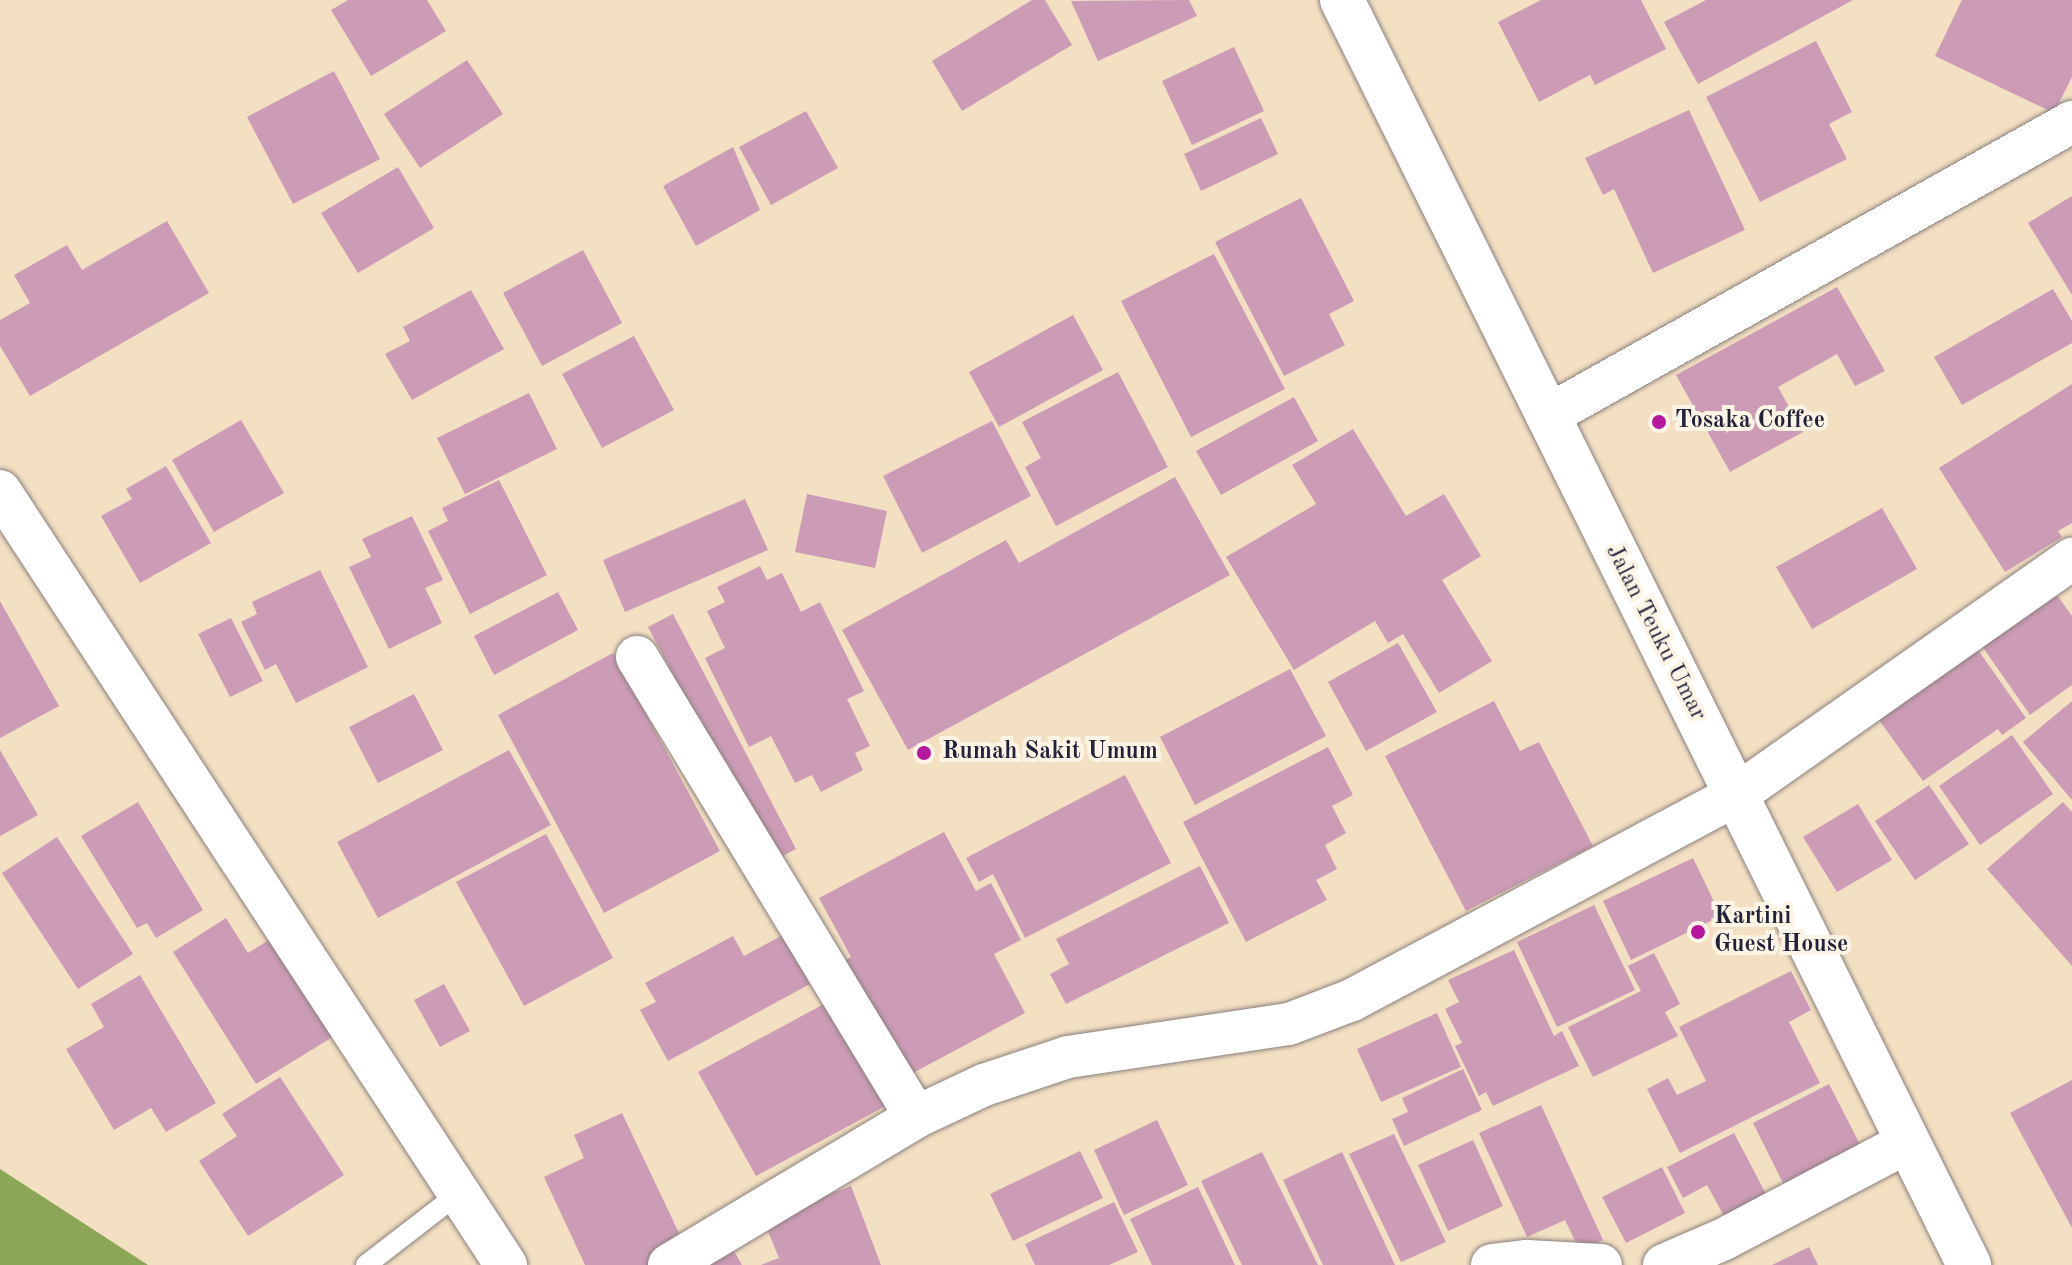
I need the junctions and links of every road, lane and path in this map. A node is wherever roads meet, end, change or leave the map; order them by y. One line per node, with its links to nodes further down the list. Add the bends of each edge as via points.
1 (1342, 0): 3 (main road, Jalan Teuku Umar)
2 (2072, 122): 3 (street)
3 (1547, 416): 7 (main road, Jalan Teuku Umar)
4 (0, 491): 10 (street)
5 (2072, 559): 7 (street)
6 (637, 657): 8 (street)
7 (1736, 795): 8 (street, via 1321,1013 1258,1030 1068,1057 984,1085); 9 (main road, Jalan Teuku Umar)
8 (916, 1117): 13 (street)
9 (1908, 1142): 16 (street); 17 (main road, Jalan Teuku Umar)
10 (458, 1194): 11 (lane); 12 (street)
11 (366, 1265)
12 (506, 1265)
13 (669, 1265)
14 (1492, 1265): 15 (street)
15 (1601, 1265)
16 (1664, 1265)
17 (1969, 1265)

